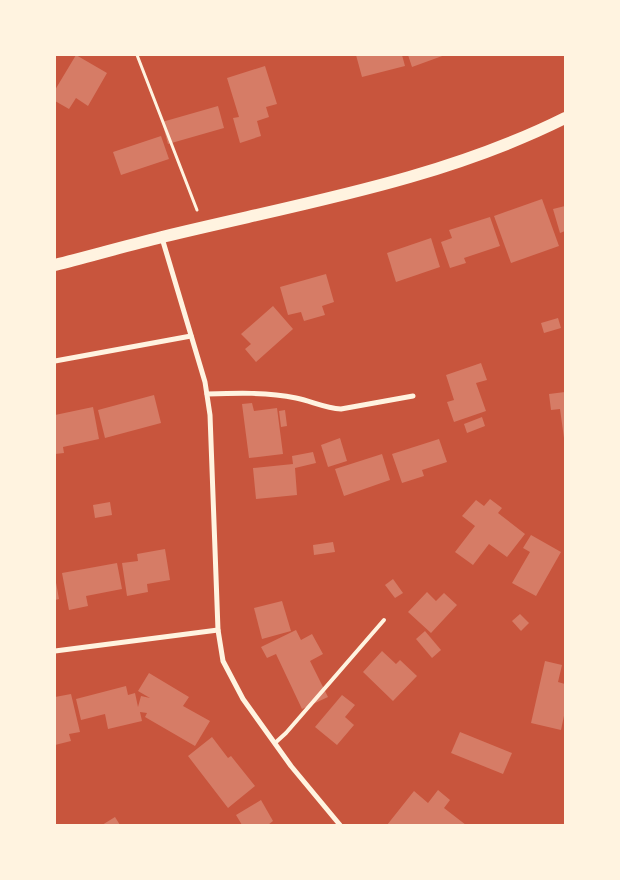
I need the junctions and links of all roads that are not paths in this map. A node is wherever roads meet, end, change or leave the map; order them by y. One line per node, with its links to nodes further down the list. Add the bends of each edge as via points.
1 (565, 118): 2 (main road, via 466,159 354,192)
2 (161, 237): 3 (main road); 4 (street)
3 (55, 265)
4 (191, 336): 5 (street); 6 (street)
5 (55, 361)
6 (207, 394): 7 (street, via 256,393 341,409); 9 (street, via 212,434)
7 (413, 396)
8 (384, 620): 11 (lane)
9 (218, 630): 10 (street); 11 (street, via 228,673)
10 (55, 651)
11 (274, 743): 12 (street)
12 (340, 825)

